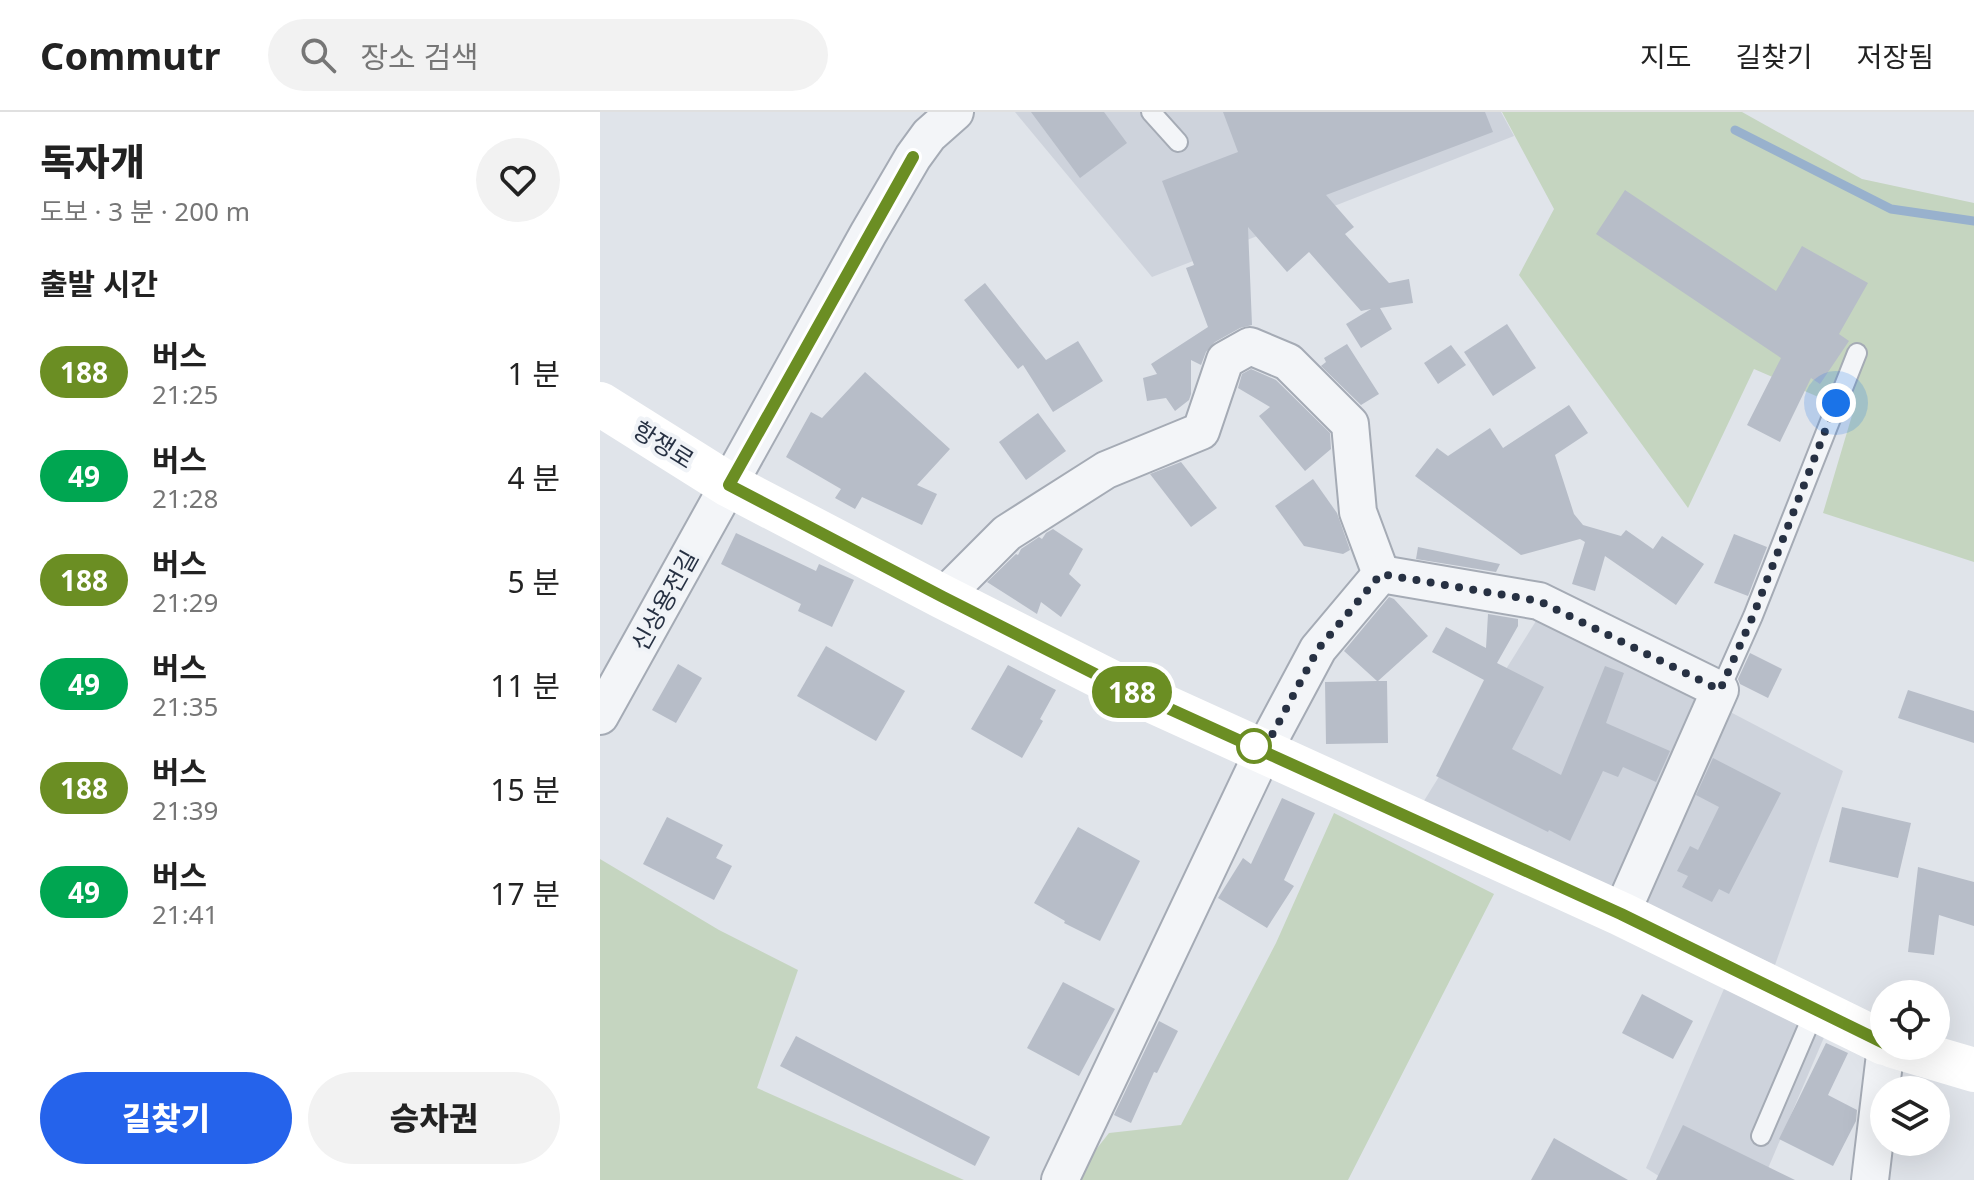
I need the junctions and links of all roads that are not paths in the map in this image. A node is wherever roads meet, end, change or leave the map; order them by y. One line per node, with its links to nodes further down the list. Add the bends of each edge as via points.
1 (955, 112): 6 (street, via 913,157)
2 (1151, 112): 3 (lane)
3 (1178, 142)
4 (1857, 353): 9 (lane)
5 (600, 404): 6 (street, 항쟁로)
6 (729, 485): 8 (street, 항쟁로); 10 (street, 신상용전길)
7 (1381, 574): 8 (street, via 1358,512 1350,424 1288,362 1250,346 1225,360 1201,431 1106,470 1007,533); 9 (street, via 1539,601); 11 (street, via 1318,649)
8 (943, 597): 11 (street, 항쟁로, via 1117,685)
9 (1720, 690): 12 (street)
10 (600, 716)
11 (1264, 750): 12 (street, 항쟁로); 19 (street)
12 (1621, 914): 13 (street, 항쟁로)
13 (1815, 1010): 14 (street, 항쟁로); 18 (lane)
14 (1870, 1037)
15 (1883, 1060): 20 (street)
16 (1940, 1060): 17 (street)
17 (1974, 1070)
18 (1761, 1136)
19 (1060, 1180)
20 (1870, 1180)

